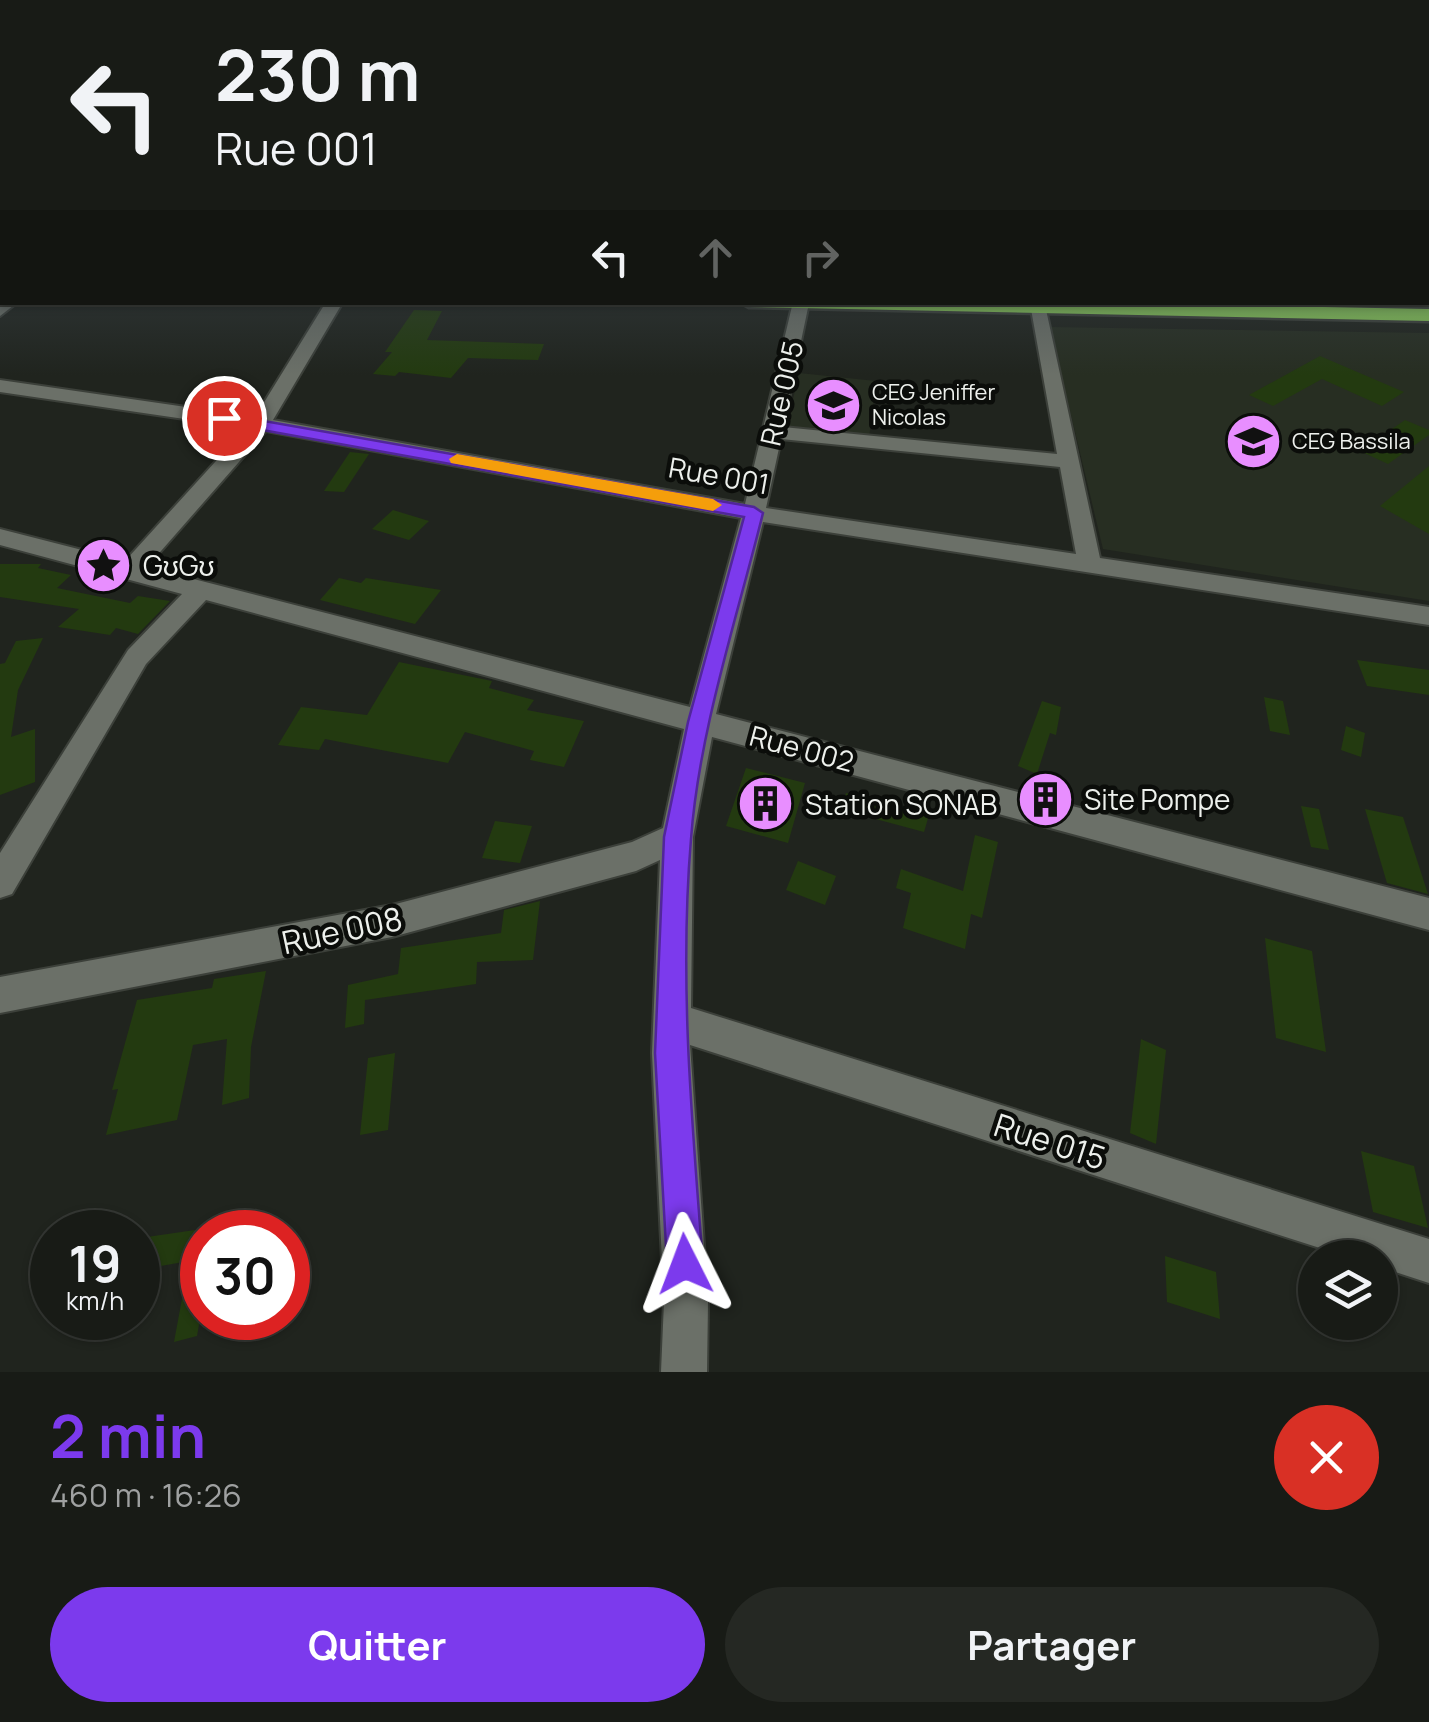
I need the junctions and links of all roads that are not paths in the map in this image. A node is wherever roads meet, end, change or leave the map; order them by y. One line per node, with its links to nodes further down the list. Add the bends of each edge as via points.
1 (334, 305): 8 (street)
2 (800, 305): 9 (street, Rue 005)
3 (973, 305): 5 (highway)
4 (1391, 308): 5 (highway); 6 (highway)
5 (1039, 309): 10 (street)
6 (1429, 315)
7 (0, 386): 8 (street, Rue 001)
8 (261, 424): 11 (street, Rue 001); 14 (street)
9 (772, 432): 10 (street); 11 (street, Rue 005)
10 (1070, 462): 13 (street)
11 (754, 513): 13 (street, Rue 001); 17 (street, Rue 005)
12 (0, 537): 14 (street, Rue 002)
13 (1089, 561): 16 (street, Rue 001)
14 (130, 571): 15 (street, Rue 002)
15 (201, 590): 17 (street, Rue 002); 19 (street, via 136,658)
16 (1429, 616)
17 (700, 722): 18 (street, Rue 005); 20 (street, Rue 002)
18 (678, 837): 21 (street, Rue 008, via 636,856 392,921); 22 (street, Rue 005)
19 (0, 883)
20 (1429, 914)
21 (0, 994)
22 (672, 1020): 23 (street, Rue 015); 24 (street, Rue 005)
23 (1429, 1261)
24 (684, 1372)

